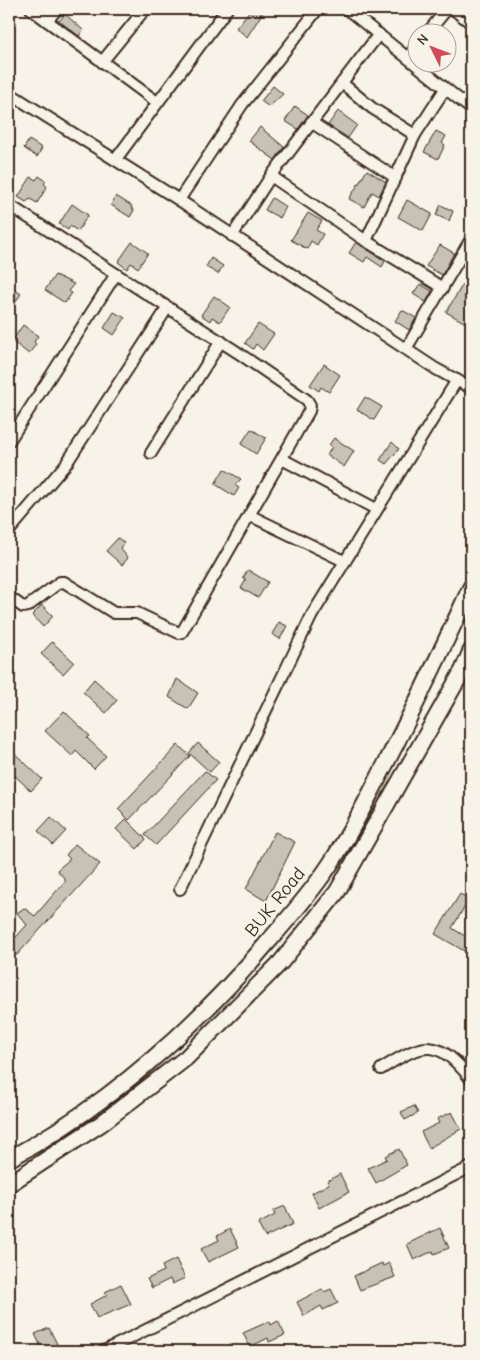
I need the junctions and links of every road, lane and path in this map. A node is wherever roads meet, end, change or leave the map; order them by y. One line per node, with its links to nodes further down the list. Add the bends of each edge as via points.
1 (31, 9): 9 (street)
2 (58, 9): 9 (street)
3 (145, 9): 14 (street)
4 (227, 9): 19 (street)
5 (318, 9): 26 (street, via 242,105)
6 (348, 9): 12 (street)
7 (447, 9): 10 (street)
8 (453, 9): 11 (street)
9 (48, 21): 14 (street)
10 (436, 22)
11 (471, 23)
12 (380, 34): 13 (street); 16 (street)
13 (408, 57)
14 (102, 62): 19 (street)
15 (425, 72): 17 (street)
16 (342, 83): 21 (street); 22 (street, via 372,108)
17 (445, 89): 20 (street); 22 (street)
18 (9, 92): 23 (street)
19 (157, 102): 23 (street)
20 (471, 109)
21 (311, 122): 24 (street); 25 (street)
22 (415, 135): 25 (street)
23 (116, 160): 26 (street)
24 (271, 176): 28 (street); 30 (street)
25 (396, 178): 30 (street)
26 (179, 200): 28 (street)
27 (9, 205): 31 (street)
28 (232, 236): 35 (street)
29 (471, 239): 32 (street)
30 (366, 241): 32 (street)
31 (116, 274): 33 (street); 38 (street)
32 (443, 288): 35 (street)
33 (168, 307): 34 (street); 43 (street, via 66,464)
34 (221, 341): 39 (street); 40 (street, via 310,405)
35 (406, 349): 36 (street)
36 (457, 380): 37 (street); 41 (street)
37 (471, 388)
38 (9, 441)
39 (150, 453)
40 (282, 458): 41 (street); 42 (street)
41 (376, 509): 44 (street)
42 (249, 515): 44 (street); 46 (street, via 182,632 138,613 114,614 64,582 28,606 18,605)
43 (9, 531)
44 (344, 561): 48 (street, via 312,615)
45 (471, 587): 51 (main road, BUK Road, via 418,702 357,819 306,898 234,982 176,1039 103,1100)
46 (9, 597)
47 (471, 651): 53 (main road, via 336,892 281,962 186,1058 102,1123)
48 (180, 889)
49 (381, 1069): 50 (street, via 409,1051 426,1048 448,1054)
50 (471, 1079)
51 (9, 1159)
52 (471, 1167): 54 (street)
53 (9, 1184)
54 (104, 1351)

